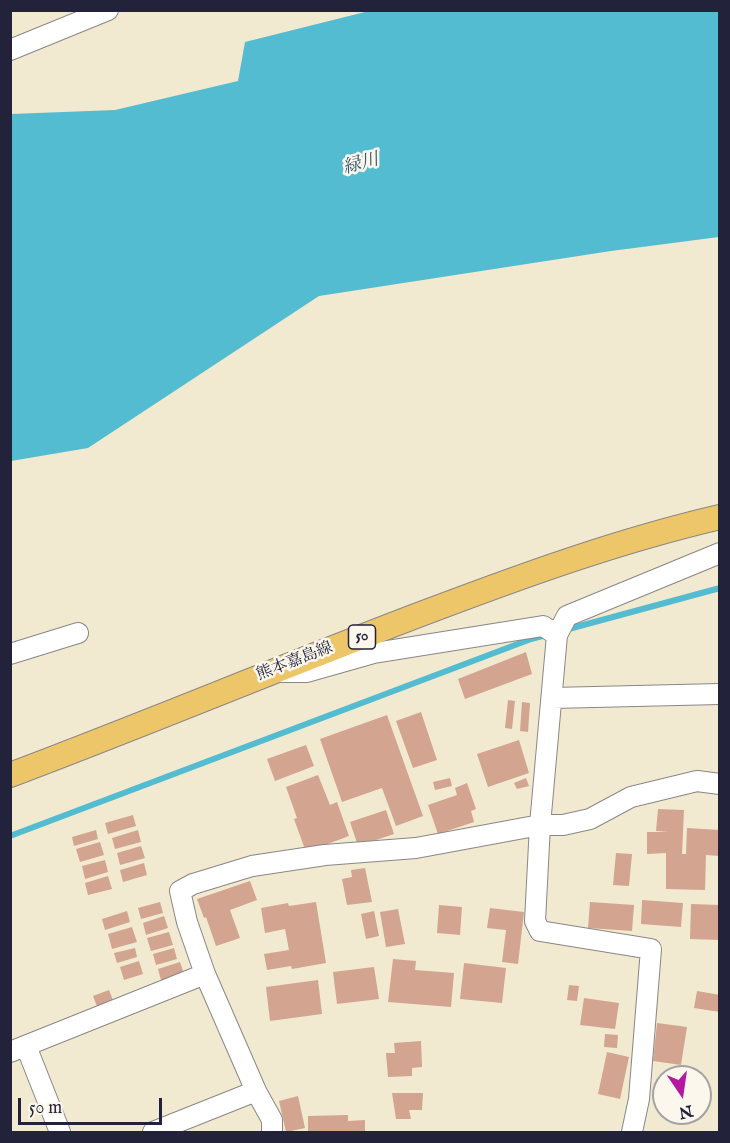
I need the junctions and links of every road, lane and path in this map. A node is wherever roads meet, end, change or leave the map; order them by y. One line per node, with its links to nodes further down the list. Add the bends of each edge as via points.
1 (108, 10): 2 (street)
2 (10, 50)
3 (720, 517): 8 (main road, 熊本嘉島線 / 50, via 566,560)
4 (720, 553): 6 (street, via 567,616)
5 (78, 633): 7 (street)
6 (557, 635): 8 (street, via 543,626 374,653 307,672); 10 (street)
7 (10, 654)
8 (267, 673): 11 (main road, 熊本嘉島線 / 50)
9 (720, 694): 10 (street)
10 (552, 698): 13 (street)
11 (10, 775)
12 (720, 784): 13 (street, via 697,781 632,797 590,819)
13 (540, 825): 14 (street, via 416,848 252,866 193,884 180,891); 20 (street, via 535,921 540,931 651,949 639,1099)
14 (205, 974): 15 (street); 16 (street)
15 (18, 1049): 17 (street)
16 (256, 1091): 18 (street); 19 (street, via 272,1120)
17 (60, 1132)
18 (153, 1132)
19 (272, 1132)
20 (632, 1132)

